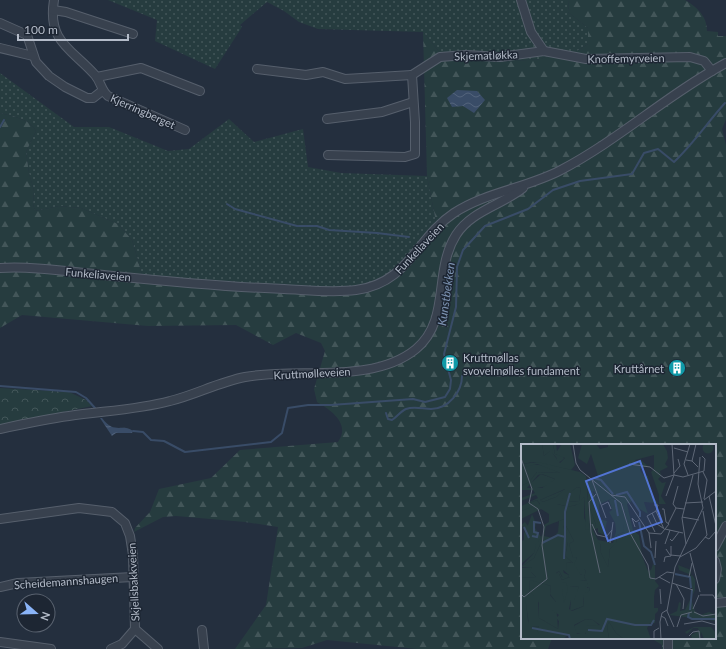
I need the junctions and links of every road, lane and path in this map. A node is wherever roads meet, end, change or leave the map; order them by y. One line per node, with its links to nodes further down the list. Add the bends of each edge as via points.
1 (521, 0): 6 (street, via 531,32)
2 (53, 3): 4 (street, Kjerringberget, via 66,12); 12 (street, Kjerringberget, via 56,33 63,45)
3 (0, 23): 7 (street, Kjerringberget, via 27,35)
4 (133, 34)
5 (0, 48): 7 (street)
6 (544, 51): 10 (street, Knoffemyrveien, via 586,59 690,57 704,61); 11 (street, Skjematløkka, via 500,57 440,57)
7 (33, 56): 13 (street, Kjerringberget, via 43,71 74,92 90,98)
8 (726, 63): 10 (street, Funkeliaveien)
9 (257, 69): 11 (street, via 306,75 323,72 345,79)
10 (712, 71): 19 (street, Funkeliaveien, via 674,94 579,160)
11 (412, 75): 15 (street)
12 (97, 78): 13 (street, Kjerringberget); 14 (street, Kjerringberget, via 141,68)
13 (102, 91): 17 (street, Kjerringberget)
14 (200, 92)
15 (413, 102): 16 (street, via 382,112); 18 (street, via 415,154 404,157)
16 (327, 119)
17 (185, 130)
18 (328, 155)
19 (525, 186): 20 (street, Funkeliaveien, via 475,202 455,212 437,228 398,272 383,281 356,290 258,288 32,268); 21 (street, Kruttmølleveien, via 513,196 469,219 457,233 445,264 439,309 434,325 422,343 402,358 359,370 247,376 169,401)
20 (0, 268)
21 (0, 429)
22 (0, 519): 26 (street, Skjellsbakkveien, via 79,508 112,512 125,523 130,536)
23 (726, 526): 24 (street)
24 (716, 545)
25 (716, 565): 27 (street)
26 (133, 577): 28 (street, Scheidemannshaugen, via 18,583); 31 (street, Skjellsbakkveien)
27 (716, 578)
28 (0, 587)
29 (726, 602): 30 (street)
30 (716, 603)
31 (135, 629): 35 (street, via 122,644); 36 (street)
32 (202, 630): 37 (street)
33 (0, 642): 34 (street)
34 (51, 649)
35 (111, 649)
36 (158, 649)
37 (204, 649)

